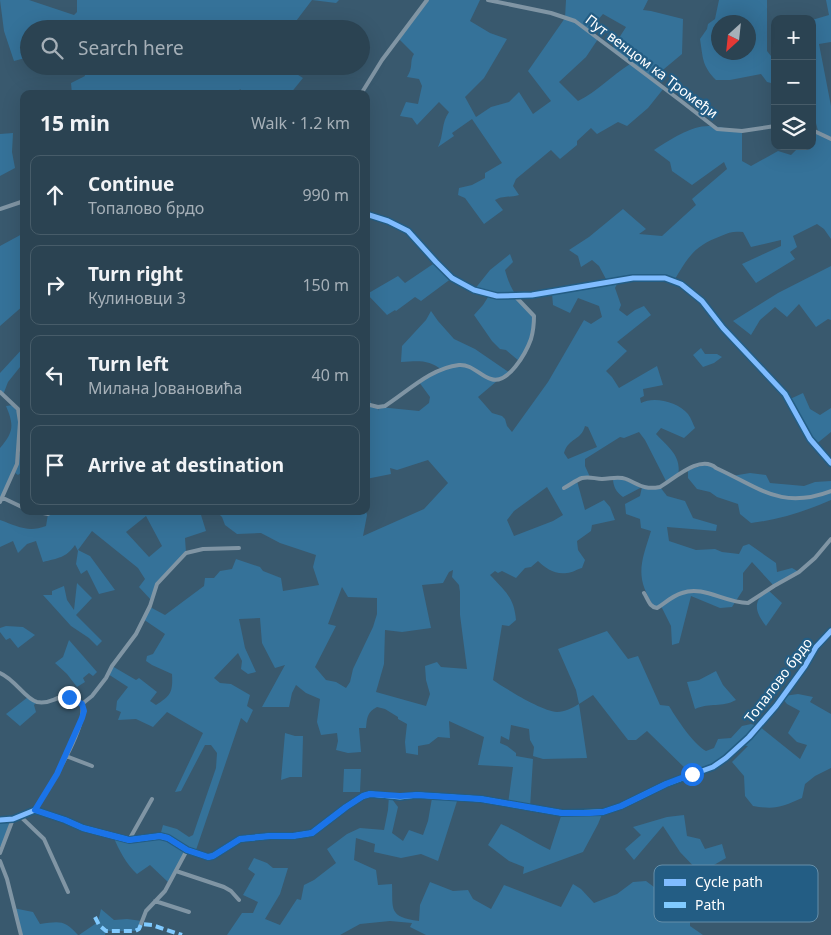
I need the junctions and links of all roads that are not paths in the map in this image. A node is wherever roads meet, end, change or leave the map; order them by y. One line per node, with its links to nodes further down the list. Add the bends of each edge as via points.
1 (427, 0): 3 (street)
2 (488, 0): 4 (street, Пут венцом ка Тромеђи, via 575,21 716,130 742,131)
3 (363, 90)
4 (771, 127)
5 (816, 132): 6 (street)
6 (831, 139)
7 (20, 202): 8 (street)
8 (0, 209)
9 (370, 215): 10 (street, via 408,231 452,278 474,290 497,296)
10 (514, 296): 12 (street, via 534,316 534,324 531,339 506,377 498,381 489,379 477,370 460,365 427,378 385,406); 13 (street, via 633,278 664,278 681,284 702,301 785,394 810,438)
11 (0, 392): 16 (street, via 18,409 20,422 17,464)
12 (370, 405)
13 (831, 463)
14 (564, 488): 15 (street, via 581,478 590,477 625,479 648,488 660,487 697,465 712,464 766,494 780,498 802,498)
15 (831, 491)
16 (1, 500): 17 (street)
17 (20, 507)
18 (831, 539): 20 (street, via 799,572 748,603 700,590 680,594 655,608)
19 (239, 548): 23 (street, via 203,548 186,553 157,584 136,634 92,696)
20 (644, 592)
21 (831, 631): 32 (street, Топалово брдо, via 816,647 776,706 726,758 713,767 666,784 612,810 562,813 481,799 370,794 346,807 312,833 240,839 208,857)
22 (0, 673): 23 (street, via 8,676 37,702 69,697)
23 (82, 704): 24 (street, via 82,718)
24 (66, 756): 25 (street); 27 (street)
25 (92, 766)
26 (152, 799): 31 (street)
27 (35, 810): 28 (street); 31 (street, Топалово брдо, via 83,828)
28 (21, 817): 29 (street); 36 (street, via 44,839)
29 (13, 819): 30 (street); 33 (street)
30 (0, 820)
31 (129, 840): 32 (street, Топалово брдо, via 160,836)
32 (187, 850): 35 (street)
33 (0, 852)
34 (0, 861): 41 (street, via 8,879)
35 (176, 870): 37 (street, via 224,887); 38 (street, via 165,891)
36 (68, 892)
37 (239, 900)
38 (155, 901): 39 (street); 40 (street)
39 (189, 912)
40 (141, 924)
41 (21, 935)

